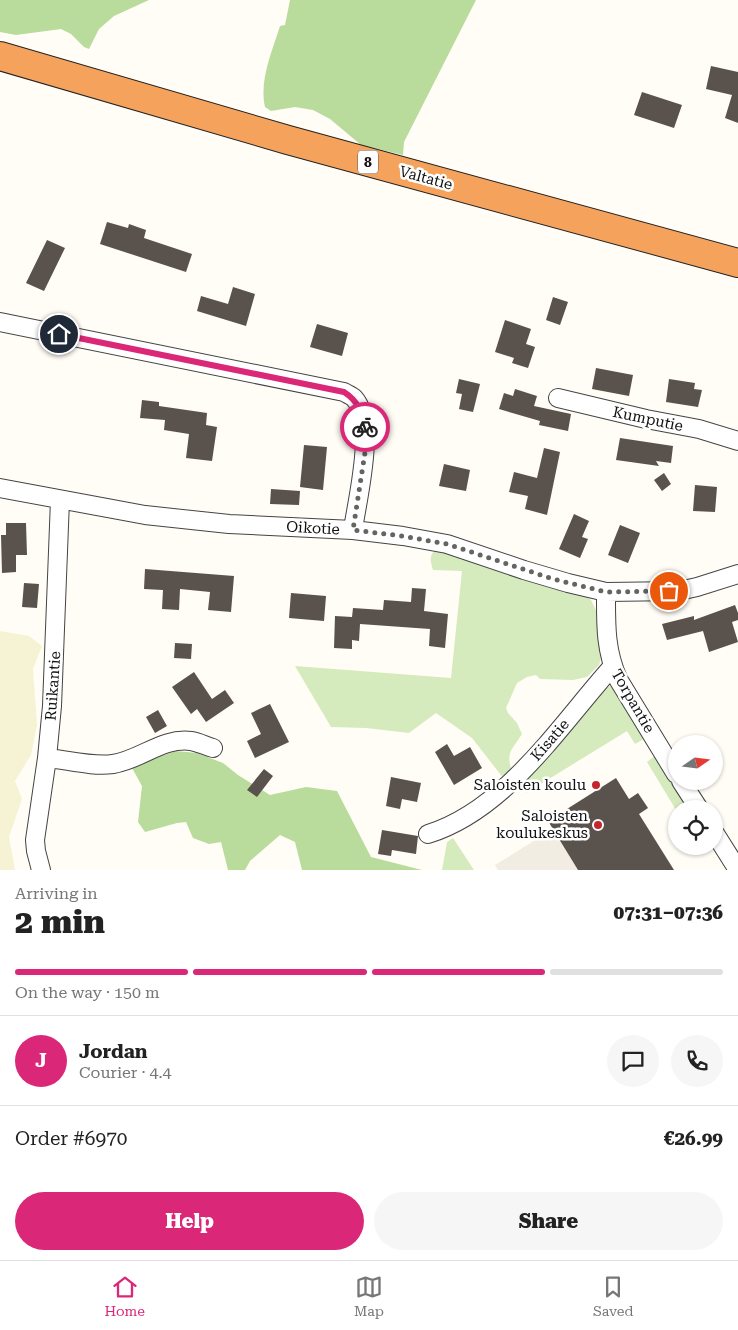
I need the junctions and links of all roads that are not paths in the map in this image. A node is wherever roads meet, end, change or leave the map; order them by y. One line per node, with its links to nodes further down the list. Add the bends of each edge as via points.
1 (0, 56): 2 (highway, Valtatie / 8, via 288,140)
2 (738, 263)
3 (0, 322): 8 (street, via 344,392 354,398 366,430)
4 (558, 398): 5 (street, Kumputie, via 699,429)
5 (738, 441)
6 (0, 488): 7 (street, Oikotie)
7 (60, 500): 8 (street, Oikotie, via 145,515 228,524); 13 (street, Ruikantie, via 55,661)
8 (353, 530): 10 (street, Oikotie, via 447,544 524,570)
9 (738, 574): 10 (street, Oikotie, via 679,591)
10 (606, 592): 11 (street, Torpantie, via 606,634)
11 (612, 666): 14 (street, Torpantie); 15 (street, Kisatie, via 510,784 450,826)
12 (213, 748): 13 (street, via 191,741 178,741 138,757 104,765)
13 (47, 758): 17 (street, Ruikantie, via 35,834)
14 (668, 761)
15 (428, 834)
16 (723, 846): 18 (street)
17 (41, 870)
18 (738, 870)

